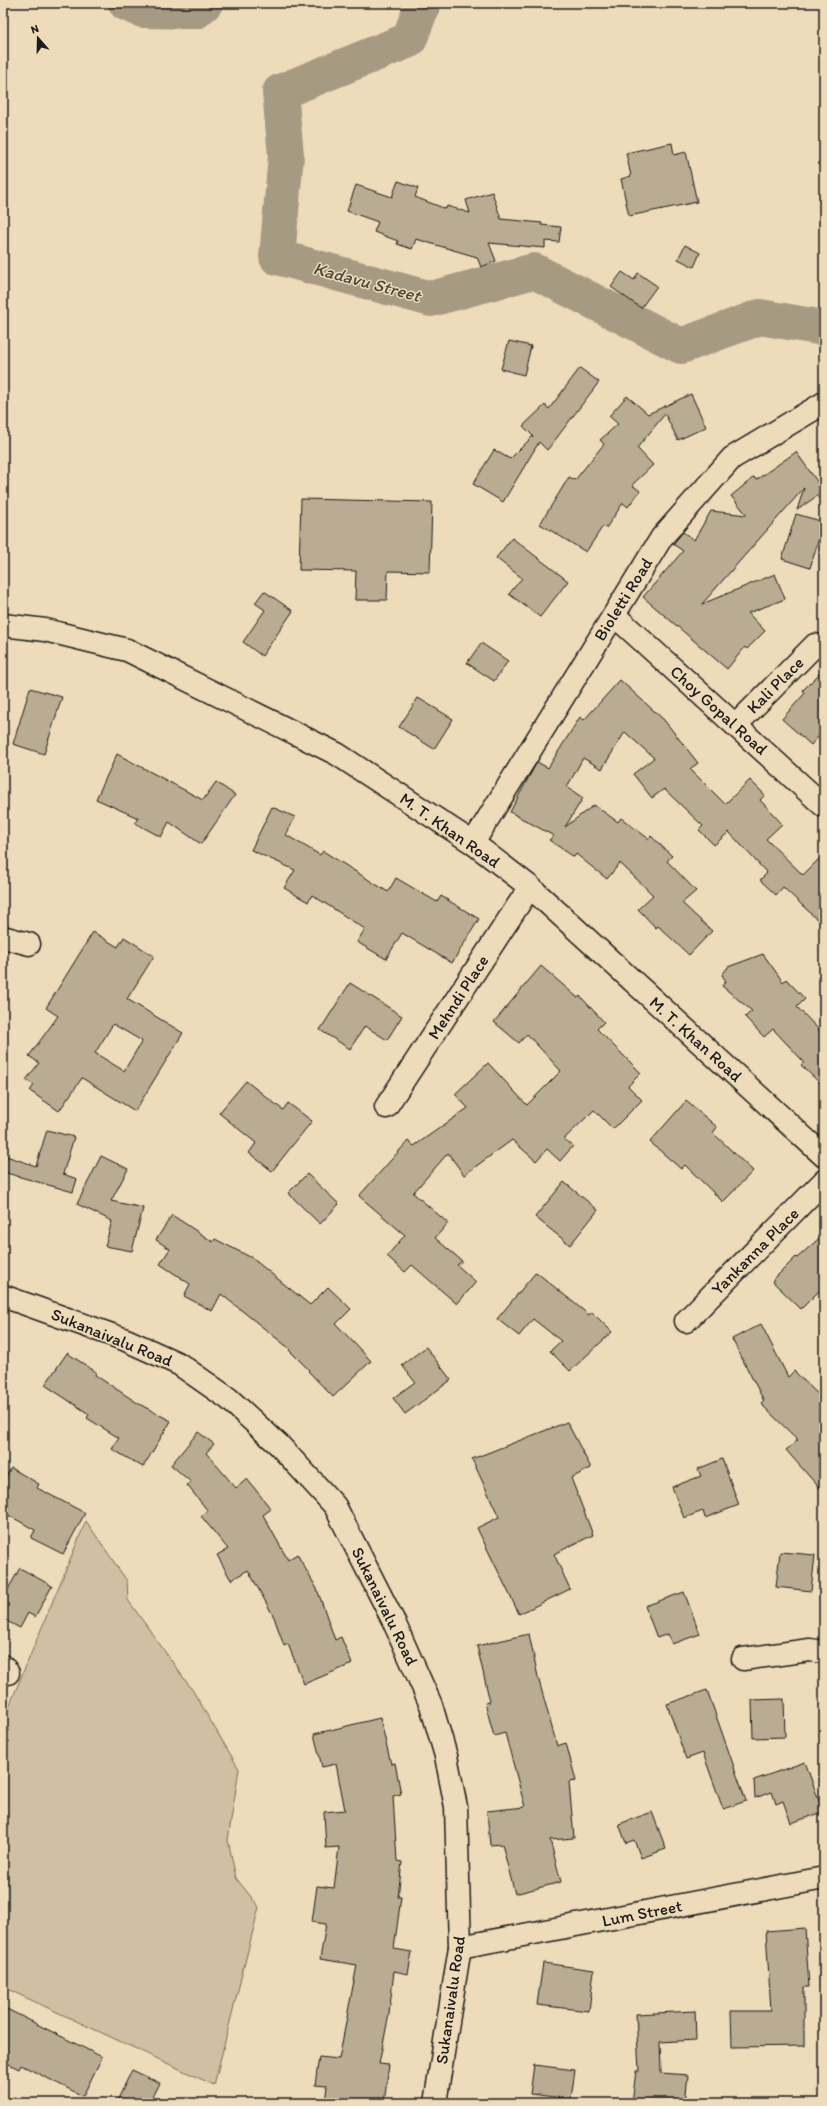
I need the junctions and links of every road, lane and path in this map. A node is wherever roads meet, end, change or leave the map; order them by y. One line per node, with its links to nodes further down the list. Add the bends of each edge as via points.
1 (824, 403): 2 (street, Bioletti Road, via 732,458 662,537)
2 (614, 615): 5 (street, Choy Gopal Road); 7 (street, Bioletti Road)
3 (3, 625): 7 (street, M. T. Khan Road, via 45,630 127,650 338,754)
4 (815, 644): 5 (street, Kali Place)
5 (736, 725): 6 (street, Choy Gopal Road)
6 (824, 806)
7 (473, 843): 8 (street, M. T. Khan Road)
8 (530, 887): 11 (street, Mehndi Place); 12 (street, M. T. Khan Road)
9 (3, 937): 10 (street)
10 (30, 944)
11 (386, 1107)
12 (824, 1156)
13 (824, 1181): 15 (street, Yankanna Place)
14 (3, 1296): 19 (street, Sukanaivalu Road, via 126,1340 179,1364 234,1404 279,1445 336,1506 400,1634 431,1705 446,1756 456,1807)
15 (686, 1320)
16 (824, 1652): 17 (street, via 810,1650)
17 (743, 1659)
18 (824, 1878): 19 (street, Lum Street)
19 (460, 1947): 20 (street, Sukanaivalu Road)
20 (435, 2103)

